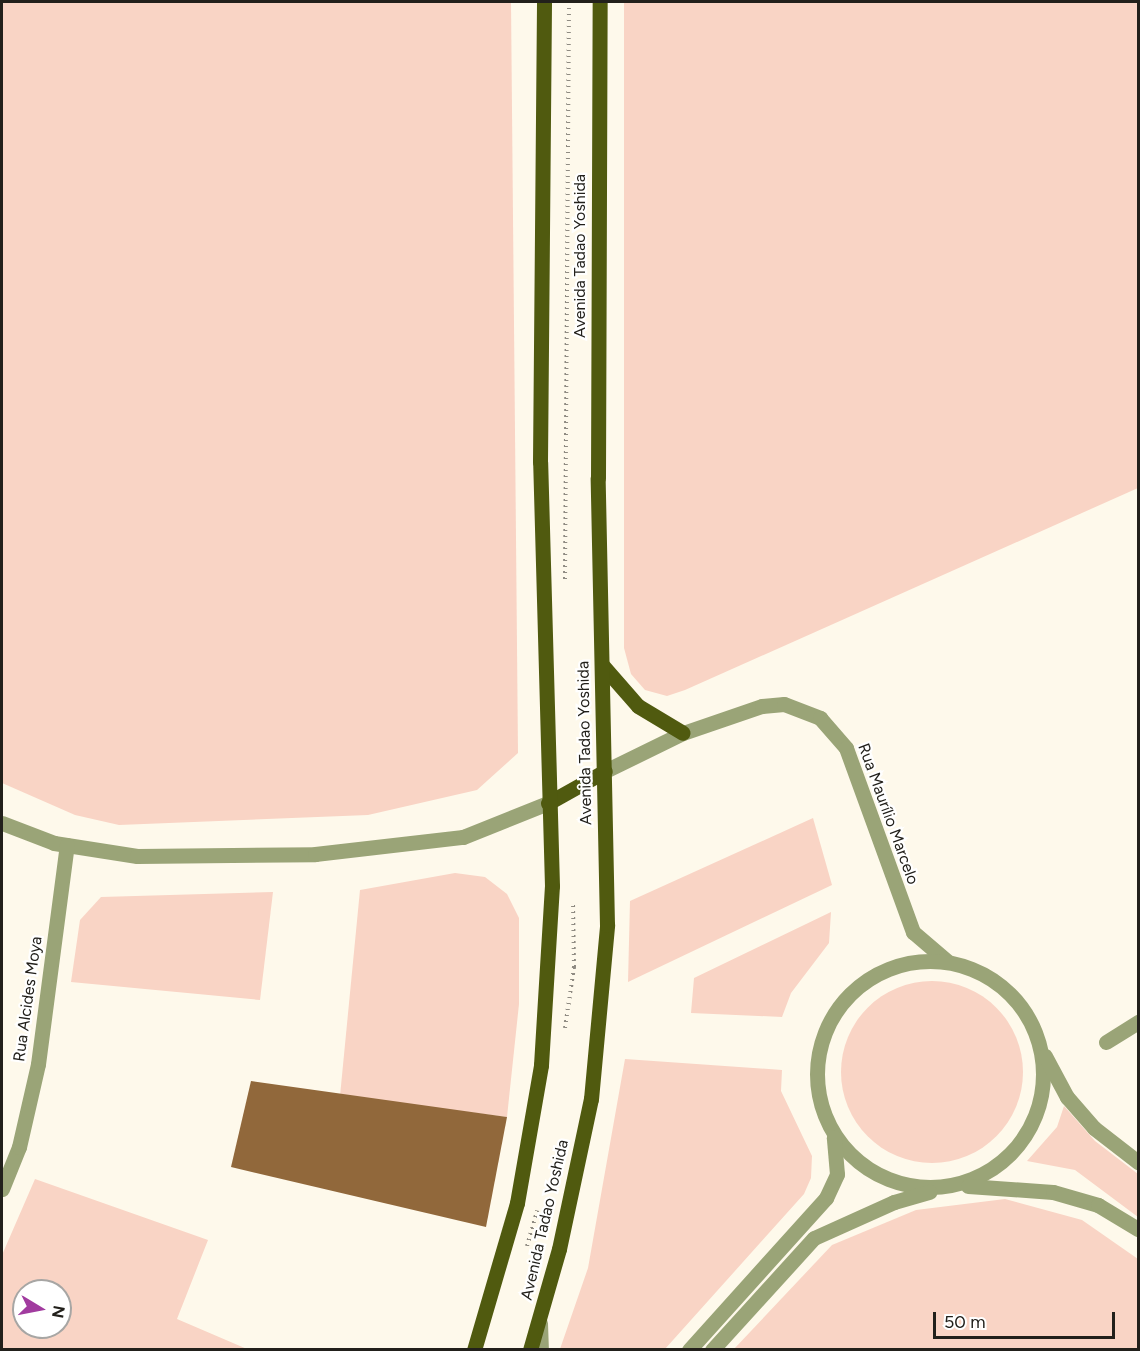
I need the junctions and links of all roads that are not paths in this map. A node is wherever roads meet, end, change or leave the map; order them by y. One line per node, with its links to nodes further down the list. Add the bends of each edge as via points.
1 (544, 2): 6 (main road, Avenida Tadao Yoshida, via 540,462)
2 (600, 2): 3 (main road, Avenida Tadao Yoshida)
3 (601, 664): 4 (main road, via 615,686 638,706); 5 (main road, Avenida Tadao Yoshida)
4 (684, 734): 5 (street, Rua Maurílio Marcelo); 9 (street, Rua Maurílio Marcelo, via 762,706 784,704 820,718 846,748 913,932)
5 (605, 771): 6 (main road); 18 (main road, Avenida Tadao Yoshida, via 607,925 591,1099)
6 (548, 803): 8 (street, via 463,837 315,854 137,856); 19 (main road, Avenida Tadao Yoshida, via 552,886 541,1065 517,1203)
7 (2, 823): 8 (street)
8 (67, 845): 16 (street, Rua Alcides Moya, via 38,1064 18,1147)
9 (950, 962): 11 (street, Rua Maurílio Marcelo, via 1006,989); 13 (street, Rua Maurílio Marcelo, via 886,970 867,980 837,1011 826,1029 817,1072 819,1093)
10 (1138, 1022): 12 (street)
11 (1039, 1042): 14 (street, via 1067,1097 1094,1128); 15 (street, Rua Maurílio Marcelo, via 1043,1085 1031,1127 987,1173)
12 (1106, 1042)
13 (834, 1134): 15 (street, Rua Maurílio Marcelo, via 855,1159 882,1178 903,1185); 22 (street, Rua Maurílio Marcelo, via 837,1174 826,1198)
14 (1138, 1162)
15 (947, 1187): 17 (street, via 996,1184 1053,1192 1098,1205); 23 (street, Rua Maurílio Marcelo, via 894,1202 814,1238)
16 (2, 1189)
17 (1138, 1229)
18 (540, 1315): 20 (main road, Avenida Tadao Yoshida); 21 (street)
19 (474, 1350)
20 (530, 1350)
21 (541, 1350)
22 (689, 1350)
23 (712, 1350)

